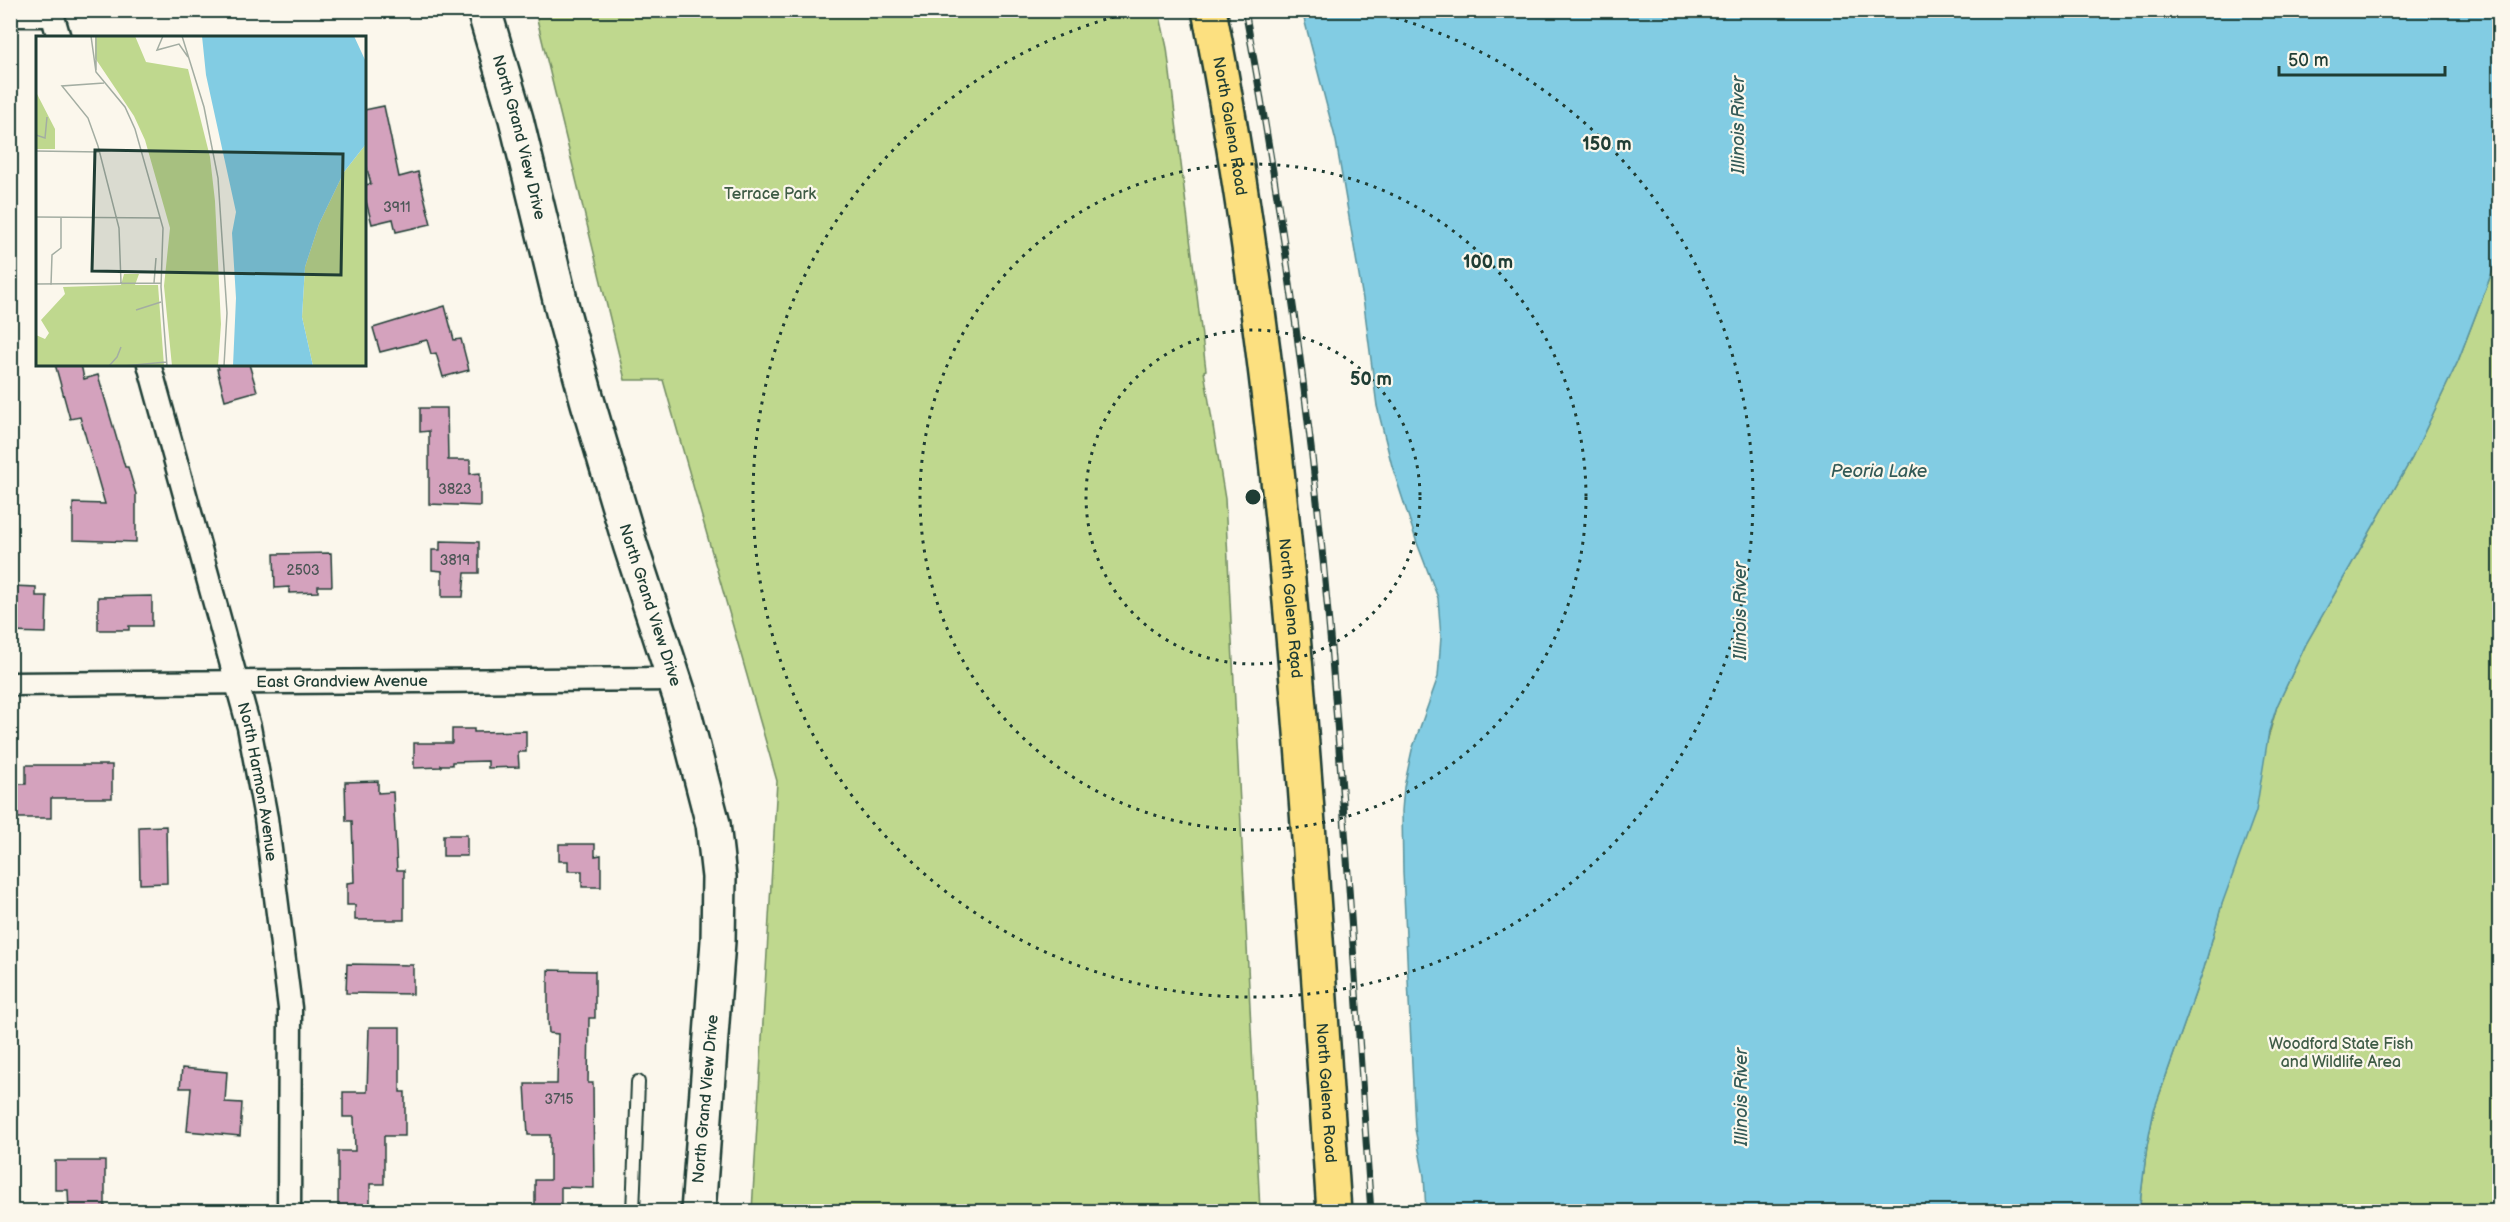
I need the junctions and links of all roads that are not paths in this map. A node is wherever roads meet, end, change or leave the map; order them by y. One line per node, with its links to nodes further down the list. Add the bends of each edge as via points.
1 (484, 10): 7 (street, North Grand View Drive, via 516,119 588,404)
2 (1209, 10): 14 (main road, North Galena Road, via 1252,270 1285,554)
3 (52, 13): 4 (street); 5 (street)
4 (10, 15)
5 (58, 36)
6 (150, 366): 8 (street, North Harmon Avenue)
7 (674, 679): 8 (street, East Grandview Avenue); 13 (street, North Grand View Drive, via 709,802 718,859 717,960)
8 (237, 682): 9 (street, East Grandview Avenue); 11 (street, North Harmon Avenue, via 266,818 288,981)
9 (10, 684)
10 (638, 1082): 12 (lane)
11 (289, 1212)
12 (633, 1212)
13 (698, 1212)
14 (1334, 1212)

